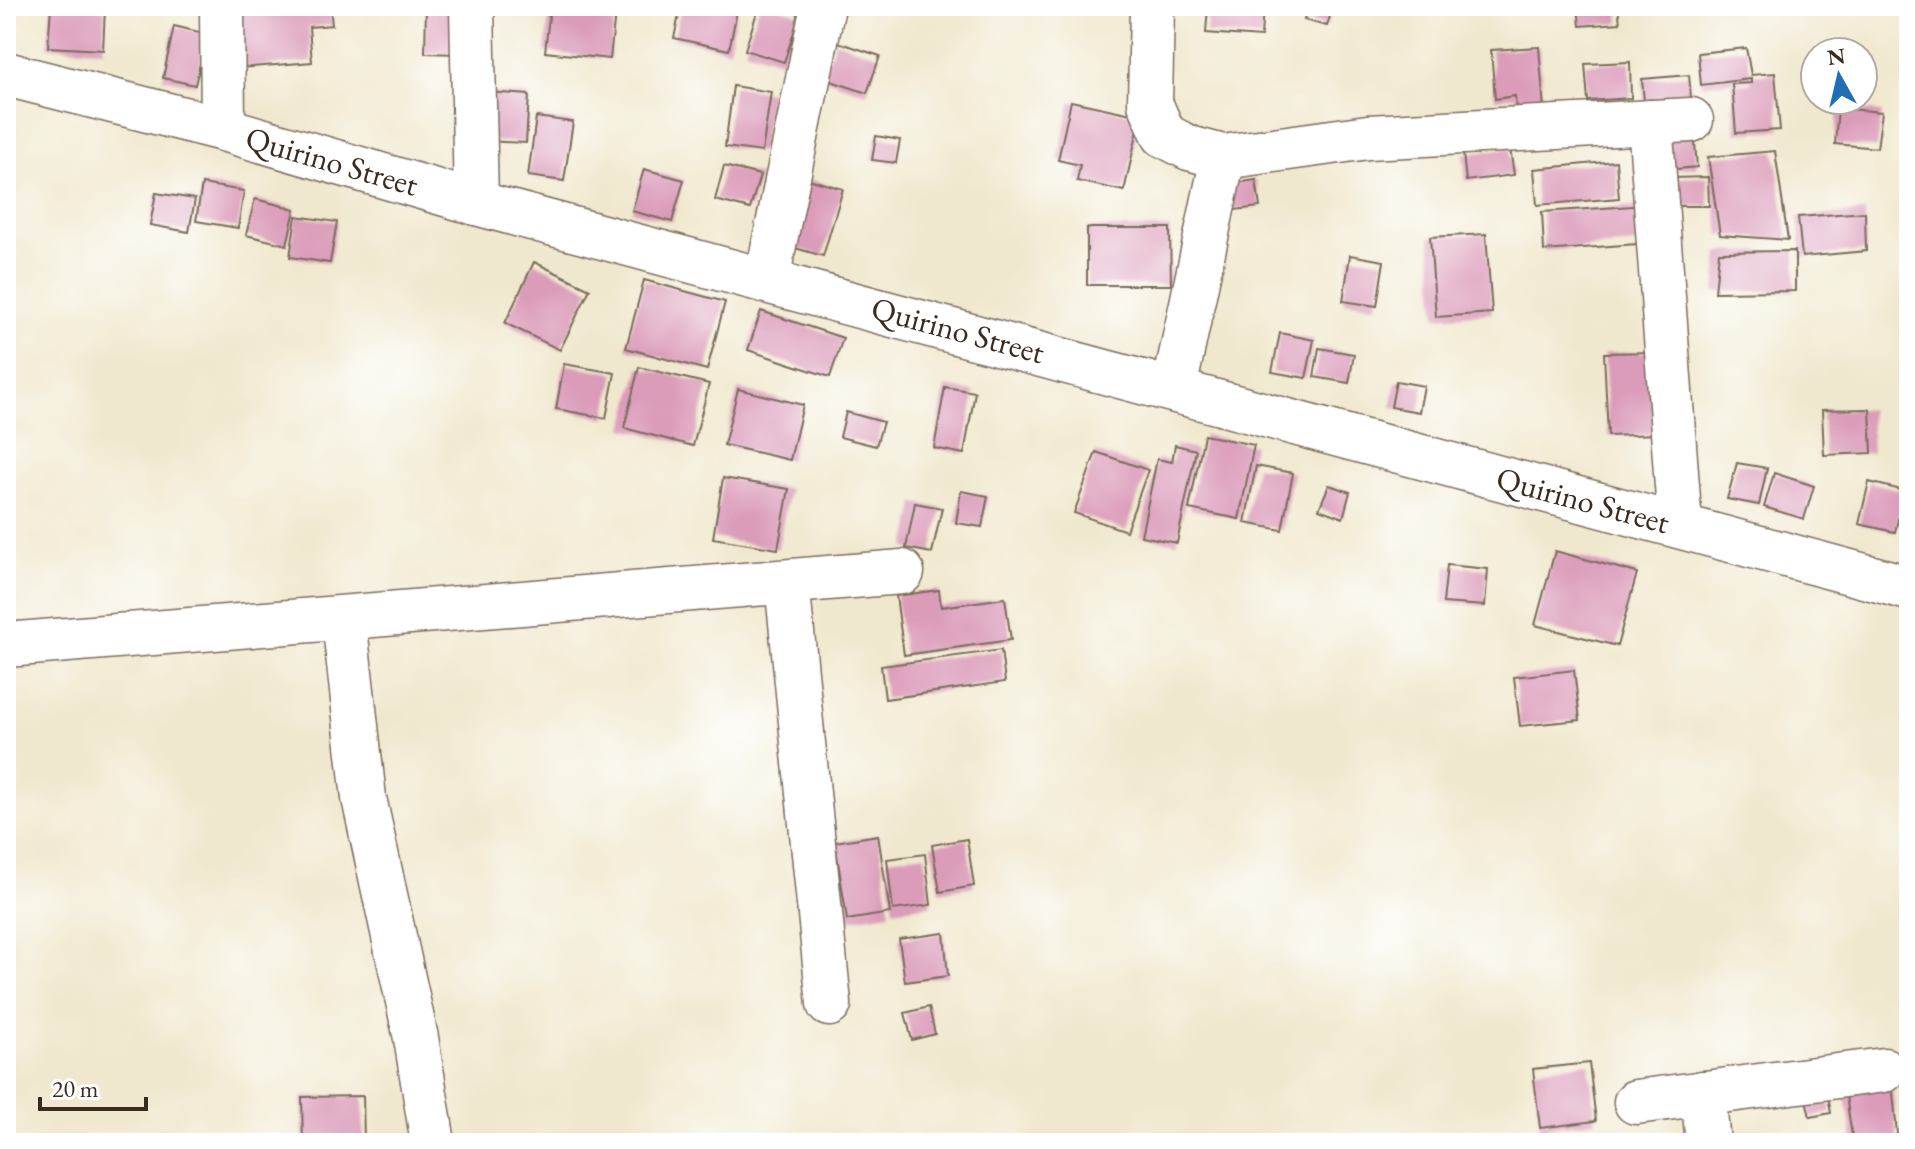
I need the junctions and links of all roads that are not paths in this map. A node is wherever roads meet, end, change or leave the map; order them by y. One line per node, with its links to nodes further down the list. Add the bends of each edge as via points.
1 (222, 6): 6 (street)
2 (472, 6): 8 (street)
3 (823, 6): 9 (street)
4 (1152, 6): 7 (street, via 1150,103 1164,135)
5 (6, 74): 6 (street, Quirino Street)
6 (223, 129): 8 (street, Quirino Street)
7 (1223, 157): 10 (street); 11 (street, via 1368,137 1671,121)
8 (476, 203): 9 (street, Quirino Street)
9 (767, 279): 10 (street, Quirino Street)
10 (1174, 389): 11 (street, Quirino Street)
11 (1680, 526): 14 (street, Quirino Street)
12 (902, 572): 13 (street)
13 (787, 582): 15 (street); 17 (street)
14 (1909, 588)
15 (344, 619): 16 (street); 21 (street, via 364,798)
16 (6, 645)
17 (829, 1004)
18 (1884, 1070): 19 (street)
19 (1703, 1093): 20 (street); 22 (street)
20 (1636, 1102)
21 (433, 1143)
22 (1708, 1143)

